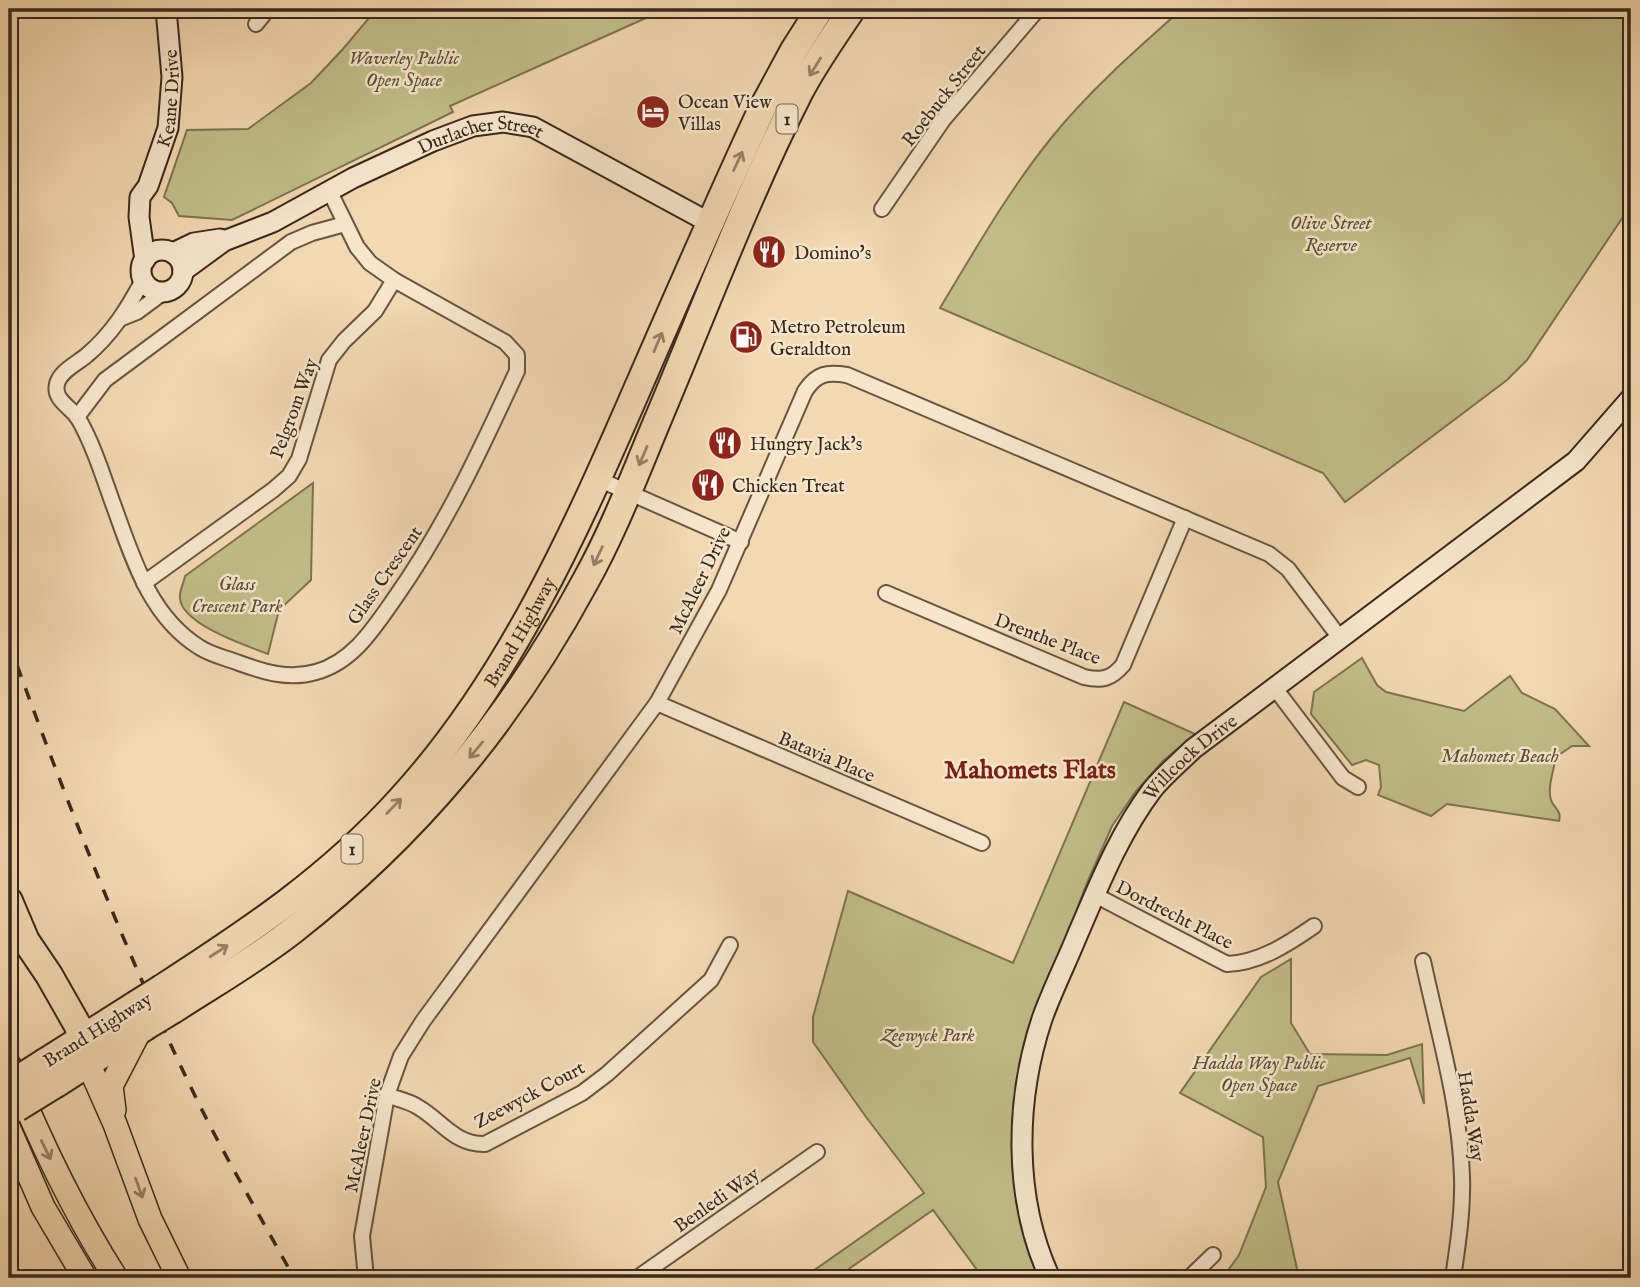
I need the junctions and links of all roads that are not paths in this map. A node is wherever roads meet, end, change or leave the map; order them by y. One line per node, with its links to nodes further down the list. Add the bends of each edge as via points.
1 (166, 9): 13 (street, Keane Drive, via 172,77 168,128 148,186 149,211)
2 (268, 9): 6 (street)
3 (820, 9): 9 (highway, Brand Highway / 1, one-way to 3, via 761,111)
4 (852, 9): 11 (highway, Brand Highway / 1, one-way to 11, via 801,89)
5 (1038, 9): 8 (street, Roebuck Street, via 943,120)
6 (256, 24)
7 (328, 190): 9 (street, Durlacher Street, via 433,141 473,126 503,122 533,127); 10 (street, Glass Crescent); 12 (street, Durlacher Street, via 273,222)
8 (883, 209)
9 (710, 223): 11 (street, Durlacher Street); 21 (highway, Brand Highway / 1, one-way to 9)
10 (345, 224): 15 (street, Glass Crescent, via 370,263); 20 (street, via 291,242 105,380)
11 (734, 236): 22 (highway, Brand Highway / 1, one-way to 22)
12 (224, 241): 13 (street, Durlacher Street, via 194,243); 14 (street, Durlacher Street)
13 (161, 255): 14 (street, via 180,261); 16 (street, via 142,270)
14 (183, 271): 17 (street, via 178,285)
15 (394, 279): 25 (street, Pelgrom Way, via 375,311 329,360 299,459 289,476); 25 (street, Glass Crescent, via 505,342 517,355 517,371 464,485 421,561 369,634 345,658 317,672 291,676 261,671 201,649 173,626)
16 (143, 280): 17 (street, via 154,291); 18 (street)
17 (164, 292): 18 (street)
18 (122, 318): 20 (street, Glass Crescent, via 57,383 57,393)
19 (1631, 398): 27 (street, Willcock Drive, via 1576,461)
20 (77, 417): 25 (street, Glass Crescent)
21 (598, 479): 22 (street); 38 (highway, Brand Highway / 1, one-way to 21, via 348,854 402,798 457,730 499,666 569,542)
22 (627, 494): 24 (street); 38 (highway, Brand Highway / 1, one-way to 38, via 586,582 518,695 424,813 289,933)
23 (1185, 518): 24 (street, McAleer Drive, via 847,375 828,373 814,378 805,391); 26 (street, Drenthe Place, via 1123,665 1113,676 1099,680); 27 (street, McAleer Drive, via 1269,554 1288,569)
24 (741, 542): 29 (street, McAleer Drive)
25 (144, 583)
26 (887, 593)
27 (1340, 638): 28 (street, Willcock Drive)
28 (1274, 687): 30 (street, via 1343,778); 32 (street, Willcock Drive, via 1193,748 1154,788 1120,838)
29 (657, 703): 31 (street, Batavia Place); 44 (street, McAleer Drive, via 423,1021 401,1056)
30 (1358, 787)
31 (982, 844)
32 (1095, 895): 34 (street, Dordrecht Place, via 1227,964 1247,963); 55 (street, Willcock Drive, via 1043,1018 1027,1074 1022,1128 1024,1186)
33 (9, 901): 37 (highway, via 26,940)
34 (1314, 926)
35 (730, 945): 44 (street, Zeewyck Court, via 710,980 607,1074 582,1093 485,1144 458,1138 417,1106)
36 (1423, 961): 57 (street, Hadda Way, via 1459,1139 1462,1217)
37 (49, 975): 39 (highway, via 92,1011 104,1017); 40 (highway)
38 (168, 999): 39 (highway, 1, bridge)
39 (135, 1019): 40 (highway, Brand Highway / 1); 46 (main road, via 111,1086)
40 (85, 1050): 42 (highway, 1); 46 (main road)
41 (9, 1065): 51 (main road, one-way to 51, via 86,1230)
42 (50, 1073): 43 (highway, Brand Highway / 1, bridge); 45 (highway, 1, bridge)
43 (9, 1085)
44 (387, 1095): 53 (street, McAleer Drive, via 362,1236)
45 (9, 1114)
46 (115, 1124): 52 (main road, one-way to 52, via 150,1219)
47 (9, 1129): 50 (main road, via 43,1207)
48 (817, 1152): 54 (street, Benledi Way)
49 (1213, 1255): 56 (street)
50 (85, 1278)
51 (116, 1278)
52 (179, 1278)
53 (366, 1278)
54 (637, 1278)
55 (1050, 1278)
56 (1189, 1278)
57 (1453, 1278)

